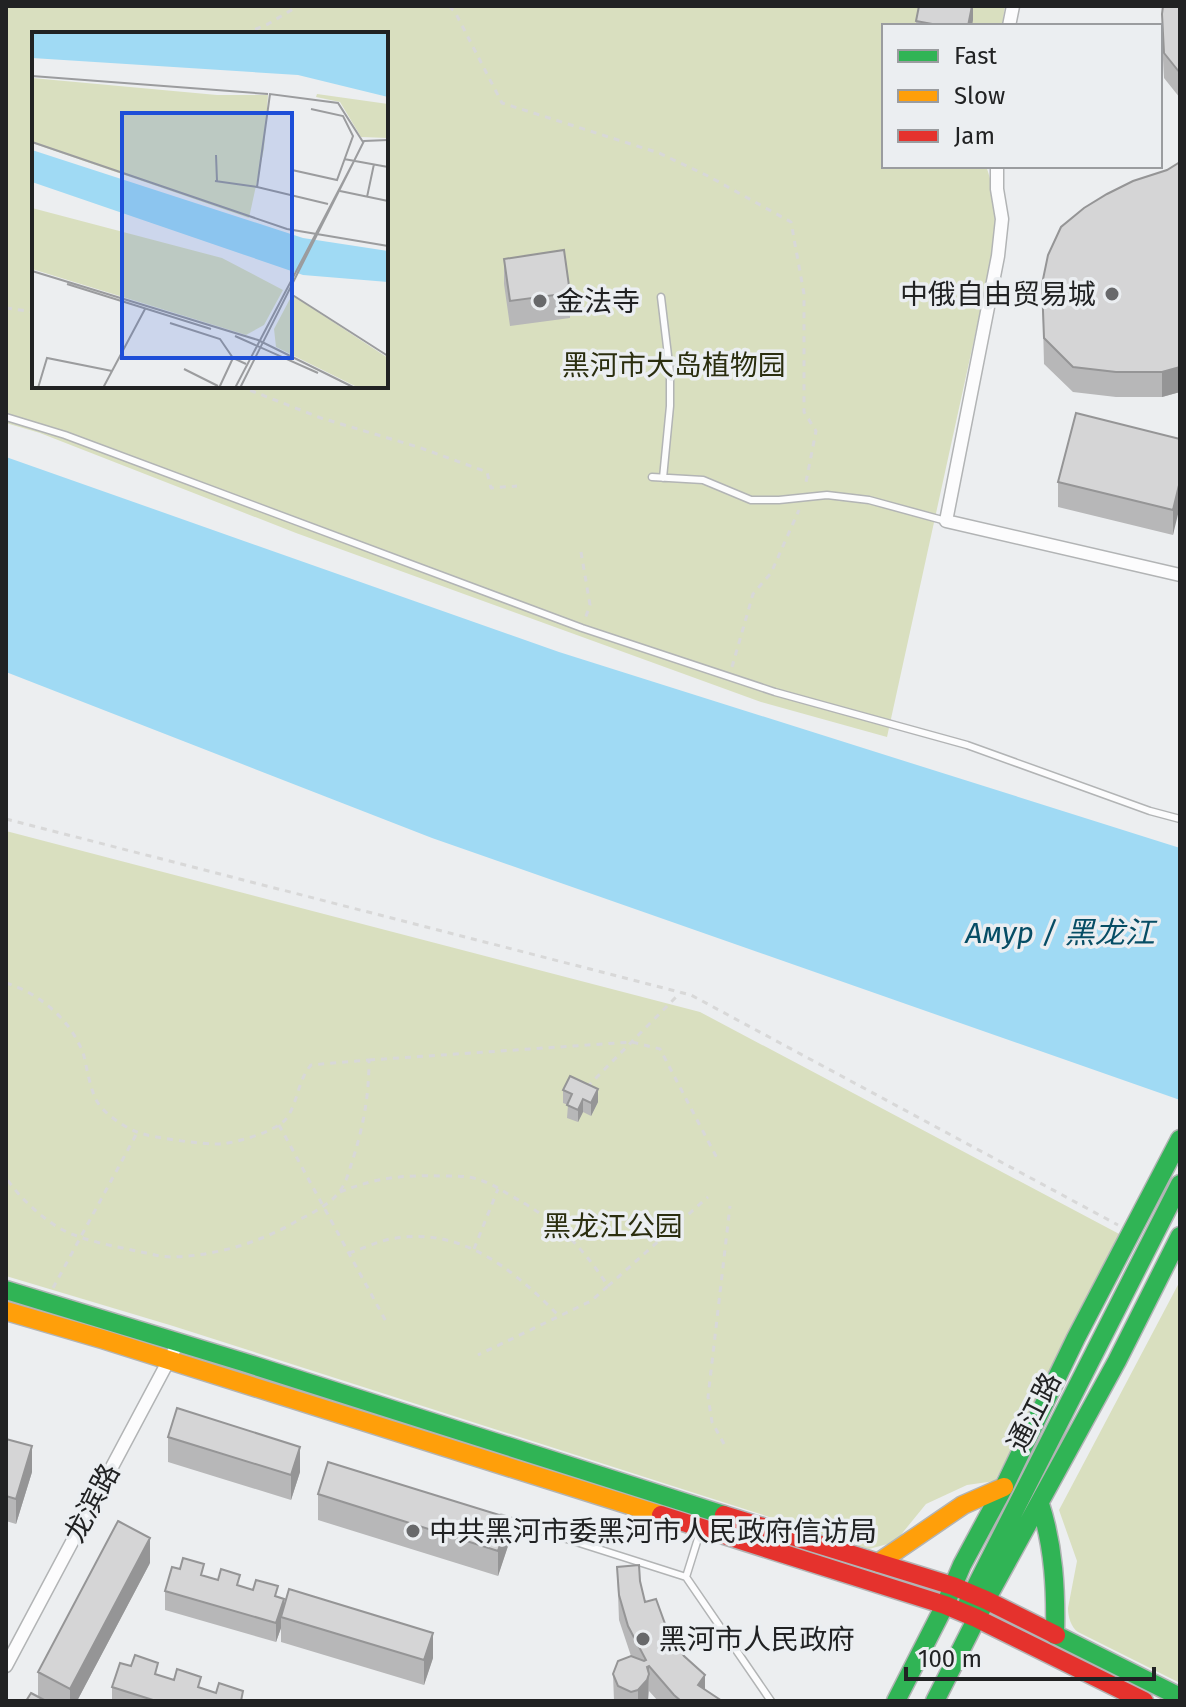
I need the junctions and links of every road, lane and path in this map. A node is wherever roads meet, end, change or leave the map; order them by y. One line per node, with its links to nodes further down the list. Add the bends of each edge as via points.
1 (298, 6): 3 (path)
2 (449, 6): 13 (path, via 502,103 659,153 791,222 804,294 804,412 816,431)
3 (249, 32)
4 (997, 168): 14 (street, via 1002,219 998,256)
5 (661, 297): 11 (lane, via 670,372)
6 (6, 308): 7 (path)
7 (32, 312)
8 (244, 388): 12 (path, via 487,472 491,488)
9 (6, 417): 17 (lane)
10 (652, 477): 11 (lane)
11 (663, 478): 13 (lane, via 703,480 751,500)
12 (517, 486)
13 (803, 498): 14 (lane, via 869,500); 18 (path, via 771,573 753,594)
14 (946, 521): 16 (street)
15 (581, 552): 17 (path, via 590,605)
16 (1180, 575)
17 (582, 628): 18 (lane)
18 (730, 678): 20 (lane, via 967,745)
19 (6, 819): 22 (path)
20 (1180, 819)
21 (6, 983): 27 (path, via 43,1001 67,1025 82,1050 97,1102)
22 (680, 993): 23 (path); 37 (path)
23 (632, 1042): 24 (path); 25 (path); 29 (path, via 660,1049)
24 (369, 1060): 26 (path, via 311,1065); 33 (path, via 362,1131)
25 (582, 1093)
26 (279, 1125): 27 (path, via 224,1144); 36 (path)
27 (138, 1133): 38 (path)
28 (1180, 1139): 37 (street)
29 (718, 1160)
30 (6, 1178): 38 (path, via 43,1216)
31 (1180, 1184): 60 (street, 通江路)
32 (498, 1188): 33 (path, via 471,1177 400,1175); 40 (path); 42 (path, via 567,1234)
33 (340, 1192): 36 (path)
34 (708, 1197): 42 (path)
35 (730, 1206): 51 (path, via 708,1397 712,1422)
36 (323, 1207): 38 (path, via 246,1244 200,1255 169,1257); 41 (path)
37 (1128, 1225): 52 (street)
38 (81, 1237): 43 (path)
39 (1177, 1241): 53 (street)
40 (474, 1249): 41 (path, via 429,1236 390,1239); 46 (path)
41 (349, 1253): 47 (path)
42 (608, 1286): 46 (path)
43 (53, 1288)
44 (6, 1290): 48 (street)
45 (6, 1311): 50 (street)
46 (559, 1316): 49 (path)
47 (388, 1325)
48 (179, 1341): 50 (street, 龙滨路); 54 (street)
49 (478, 1355)
50 (169, 1360): 56 (street); 64 (street, 龙滨路)
51 (724, 1444)
52 (1004, 1487): 57 (street, via 963,1505); 59 (street)
53 (1040, 1504): 60 (street); 63 (street, via 1056,1585)
54 (707, 1511): 56 (lane); 57 (street)
55 (496, 1516): 58 (lane)
56 (701, 1529): 58 (lane); 61 (street)
57 (878, 1563): 59 (street)
58 (686, 1577): 66 (lane)
59 (953, 1586): 60 (street); 61 (street)
60 (979, 1597): 62 (street, 通江路); 63 (street)
61 (945, 1605): 62 (street); 67 (street)
62 (970, 1615): 68 (street, 通江路); 69 (street)
63 (1055, 1635): 65 (street)
64 (6, 1666)
65 (1180, 1697)
66 (771, 1701)
67 (896, 1701)
68 (935, 1701)
69 (1144, 1701)

